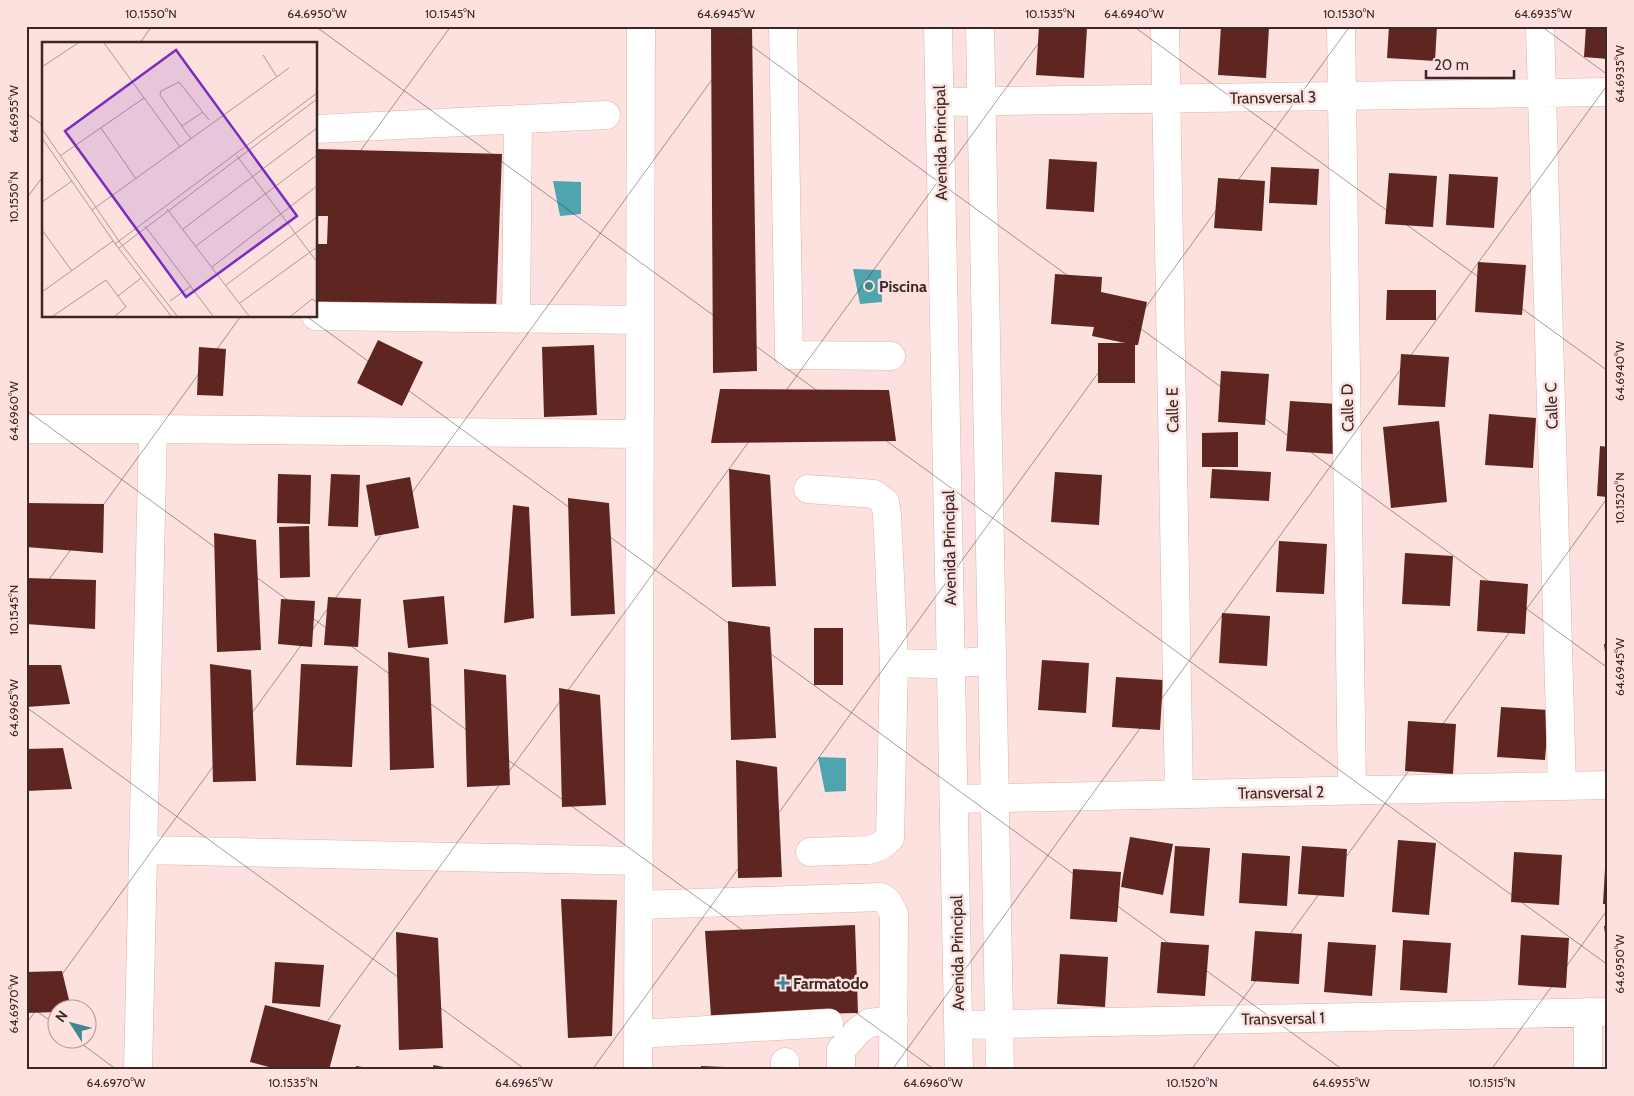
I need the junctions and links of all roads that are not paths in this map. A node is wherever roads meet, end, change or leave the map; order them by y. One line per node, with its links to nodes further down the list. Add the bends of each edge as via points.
1 (641, 26): 19 (street)
2 (783, 26): 20 (street, via 790,355)
3 (938, 26): 13 (street, Avenida Principal)
4 (980, 26): 12 (street)
5 (1165, 26): 11 (street, Calle E)
6 (1342, 26): 10 (street, Calle D)
7 (1540, 26): 9 (street, Calle C)
8 (1608, 92): 9 (street, Transversal 3)
9 (1542, 93): 10 (street, Transversal 3); 29 (street, Calle C)
10 (1342, 96): 11 (street, Transversal 3); 30 (street, Calle D)
11 (1166, 98): 12 (street, Transversal 3); 31 (street, Calle E)
12 (981, 101): 13 (street, Transversal 3); 25 (street)
13 (939, 102): 26 (street, Avenida Principal)
14 (606, 115): 15 (street)
15 (518, 119): 16 (street); 18 (street)
16 (318, 128)
17 (318, 316): 18 (street)
18 (516, 319): 19 (street)
19 (640, 320): 23 (street)
20 (891, 356)
21 (153, 429): 22 (street); 23 (street); 34 (street)
22 (26, 430)
23 (640, 434): 36 (street)
24 (808, 489): 27 (street, via 874,494 885,502)
25 (992, 661): 26 (street); 32 (street)
26 (951, 662): 27 (street); 33 (street, Avenida Principal)
27 (894, 663): 35 (street, via 890,838 881,846 868,850)
28 (1608, 785): 29 (street, Transversal 2)
29 (1562, 786): 30 (street, Transversal 2)
30 (1352, 790): 31 (street, Transversal 2)
31 (1180, 794): 32 (street, Transversal 2)
32 (994, 798): 33 (street, Transversal 2); 42 (street)
33 (954, 799): 41 (street, Avenida Principal)
34 (144, 850): 36 (street); 44 (street)
35 (810, 852)
36 (639, 861): 37 (street)
37 (639, 905): 39 (street, via 881,897 894,914); 43 (street)
38 (1598, 1012): 42 (street, Transversal 1); 50 (street)
39 (894, 1020): 46 (street, via 869,1023 858,1031 841,1050); 47 (street)
40 (829, 1023): 43 (street)
41 (958, 1024): 42 (street, Transversal 1); 48 (street, Avenida Principal)
42 (1000, 1024): 49 (street)
43 (638, 1034): 45 (street)
44 (138, 1070)
45 (638, 1070)
46 (841, 1070)
47 (893, 1070)
48 (959, 1070)
49 (1000, 1070)
50 (1588, 1070)

